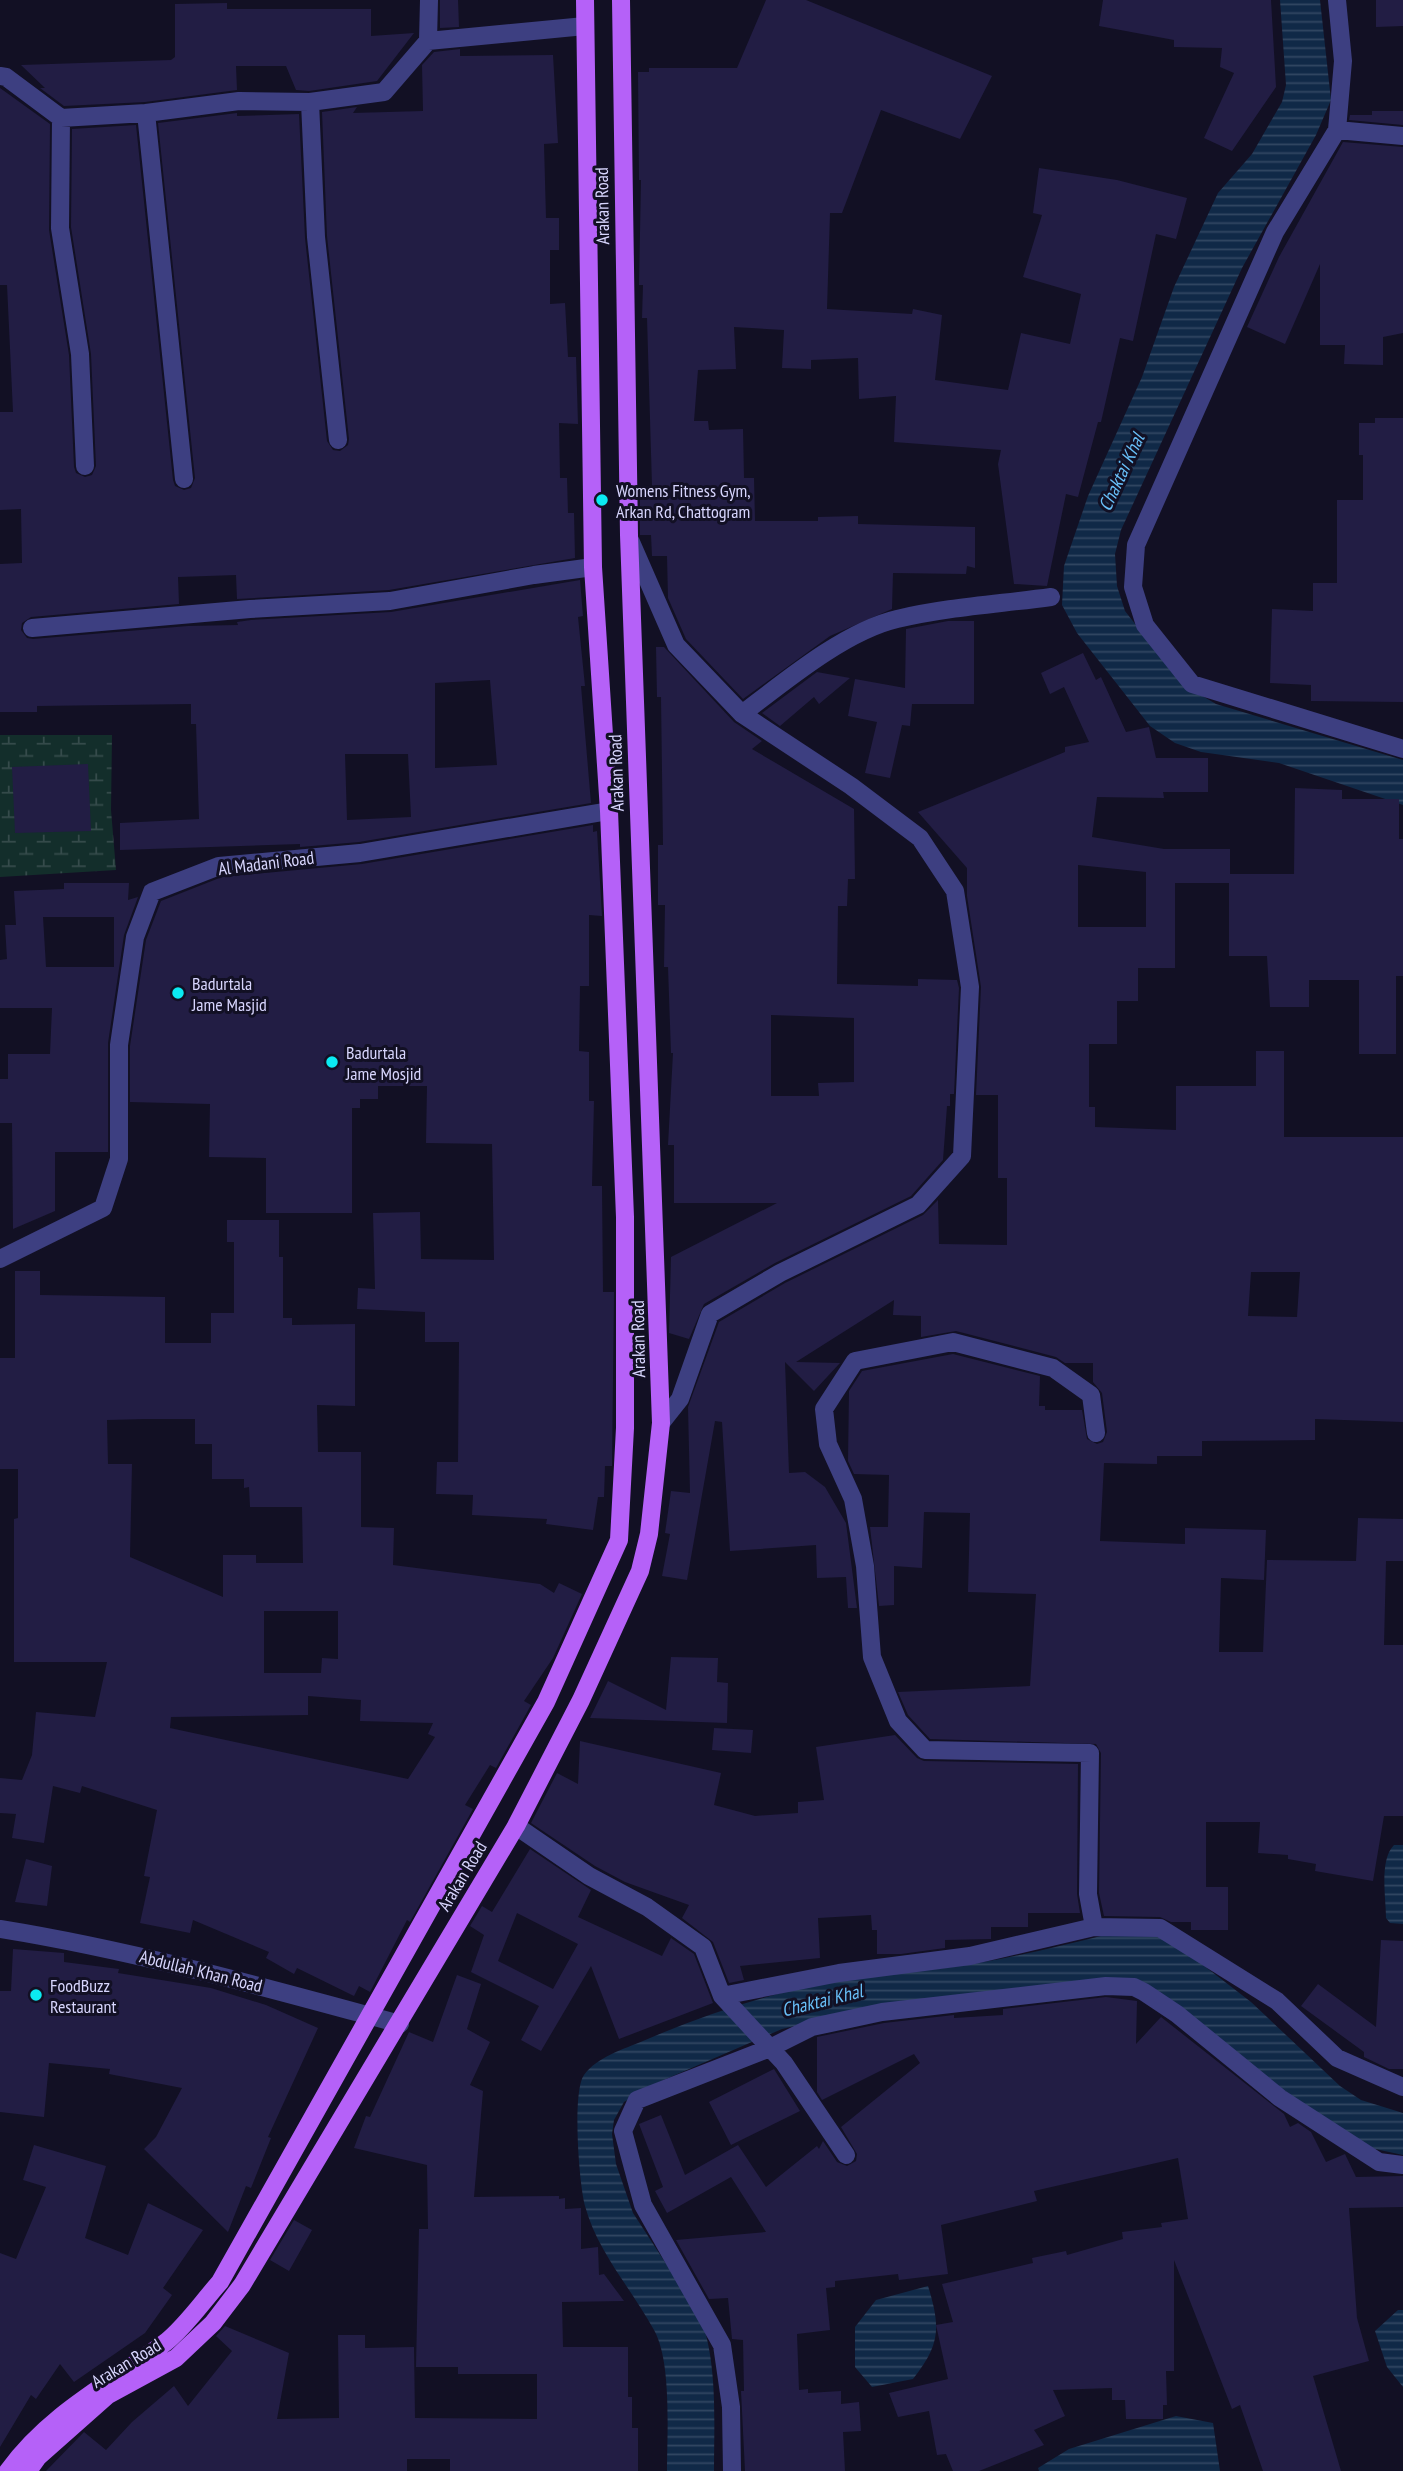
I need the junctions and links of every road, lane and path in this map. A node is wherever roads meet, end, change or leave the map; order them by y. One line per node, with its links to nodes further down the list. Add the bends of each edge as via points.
1 (429, 0): 6 (street)
2 (584, 0): 5 (main road, Arakan Road)
3 (621, 0): 16 (main road, Arakan Road)
4 (1337, 0): 11 (street, via 1343,61)
5 (584, 26): 6 (street); 17 (main road, Arakan Road)
6 (428, 41): 8 (street, via 384,92)
7 (0, 76): 10 (street)
8 (310, 102): 9 (street, via 239,102); 13 (street, via 316,237)
9 (146, 113): 10 (street); 15 (street)
10 (61, 118): 14 (street, via 61,228 80,354)
11 (1337, 130): 12 (street); 21 (street, via 1275,232 1136,545 1133,587 1144,625 1192,684)
12 (1403, 136)
13 (338, 440)
14 (85, 466)
15 (184, 479)
16 (629, 535): 20 (street, via 676,645); 24 (main road, Arakan Road)
17 (593, 568): 19 (street, via 390,601); 22 (main road, Arakan Road)
18 (1051, 597): 20 (street, via 895,619 803,668)
19 (32, 628)
20 (742, 714): 24 (street, via 920,838 955,891 970,987 962,1156 918,1205 780,1273 710,1314 680,1399)
21 (1403, 749)
22 (609, 811): 23 (street, Al Madani Road, via 360,852 219,866 152,892 135,937 119,1045 119,1159 103,1208); 30 (main road, Arakan Road, via 625,1217 625,1428 619,1540 546,1702)
23 (0, 1259)
24 (661, 1423): 26 (main road, Arakan Road, via 649,1534 640,1571)
25 (1096, 1433): 27 (street, via 1091,1395 1053,1368 953,1342 855,1362 824,1409 828,1444 853,1499 865,1566 872,1657 898,1721 925,1750 1090,1753 1088,1894)
26 (516, 1826): 29 (street, via 703,1947); 31 (main road, Arakan Road)
27 (1094, 1927): 29 (street, via 970,1956 839,1973); 33 (street, via 1160,1928 1277,2001 1337,2058)
28 (0, 1929): 30 (street, Abdullah Khan Road, via 215,1973)
29 (722, 1997): 32 (street)
30 (370, 2016): 31 (street, Abdullah Khan Road); 36 (main road, Arakan Road, via 220,2282 168,2340 84,2396)
31 (400, 2024): 37 (main road, Arakan Road, via 242,2285 213,2323 176,2358 108,2395)
32 (767, 2045): 34 (street); 35 (street, via 812,2027 882,2012 1106,1986 1134,1987 1177,2014 1279,2098 1379,2162); 38 (street, via 637,2100 623,2131 643,2205 722,2345 731,2407)
33 (1403, 2087)
34 (846, 2155)
35 (1403, 2165)
36 (8, 2471)
37 (28, 2471)
38 (732, 2471)

